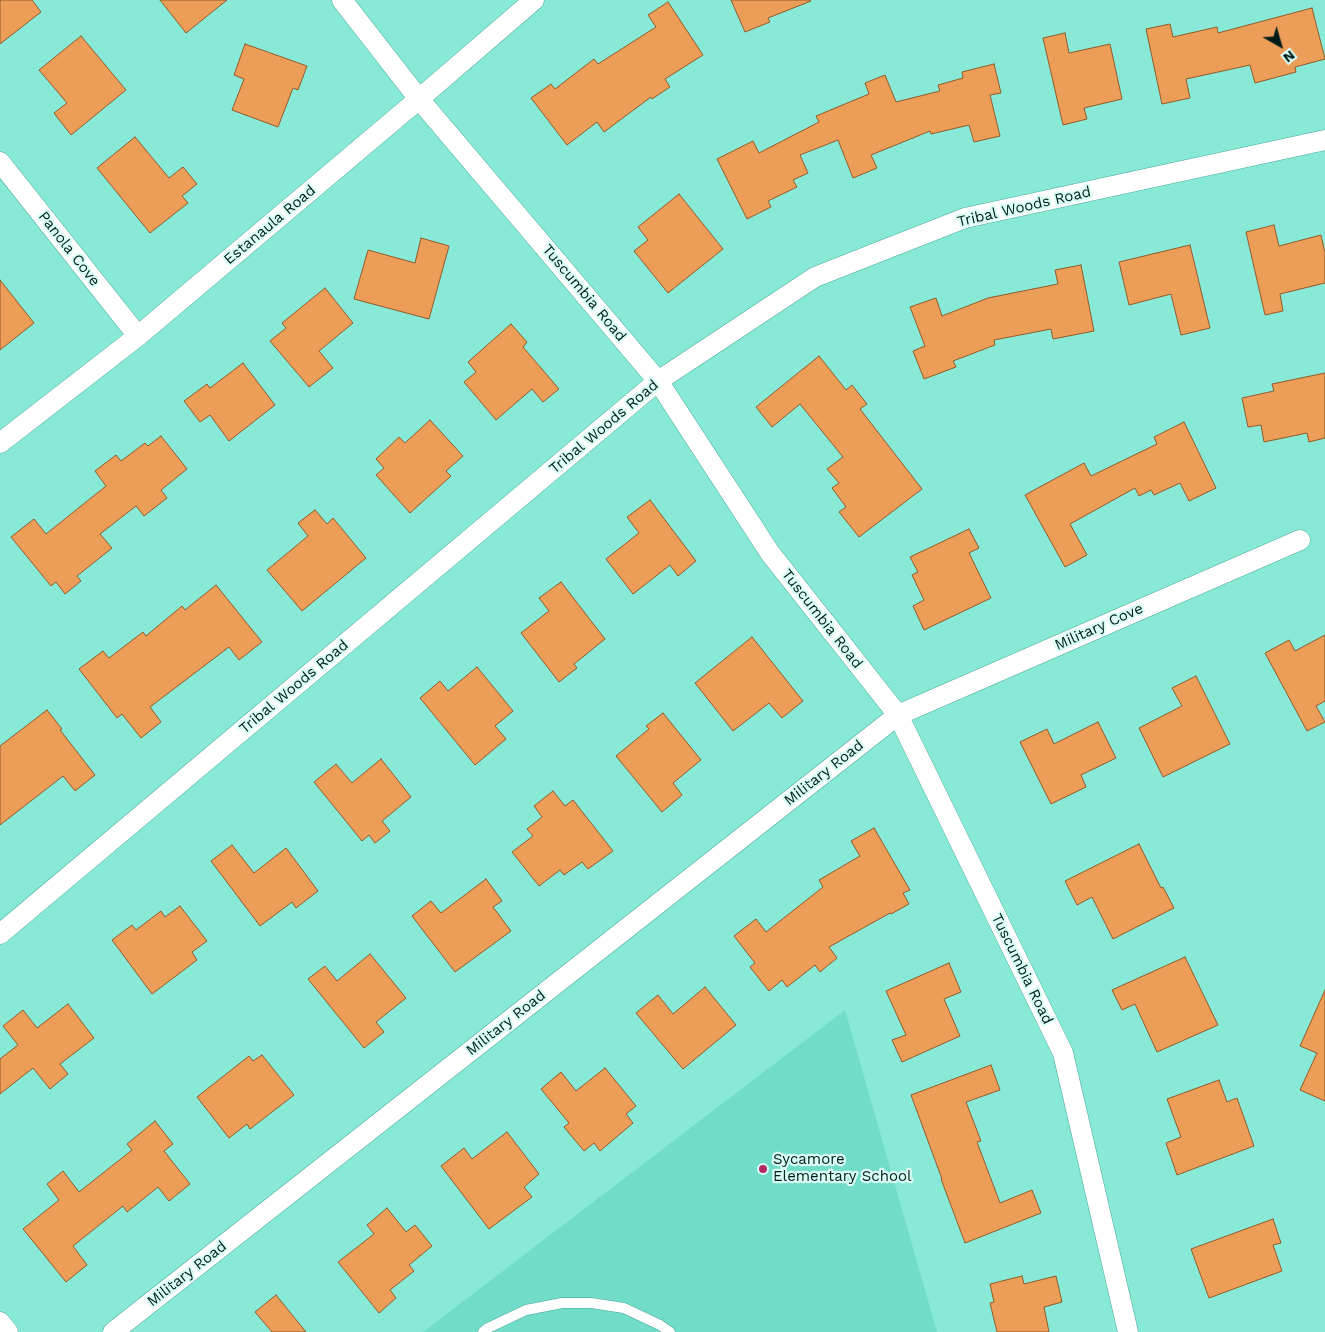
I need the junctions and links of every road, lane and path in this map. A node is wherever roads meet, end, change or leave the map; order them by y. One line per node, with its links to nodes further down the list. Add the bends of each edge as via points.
1 (342, 0): 3 (street, Tuscumbia Road)
2 (534, 0): 3 (street, Estanaula Road)
3 (419, 99): 6 (street, Estanaula Road); 7 (street, Tuscumbia Road)
4 (1325, 140): 7 (street, Tribal Woods Road, via 965,218 815,276)
5 (0, 162): 6 (street, Panola Cove)
6 (138, 336): 8 (street, Estanaula Road)
7 (658, 381): 10 (street, Tuscumbia Road, via 770,553); 11 (street, Tribal Woods Road)
8 (0, 443)
9 (1300, 540): 10 (street, Military Cove)
10 (898, 715): 14 (street, Military Road); 17 (street, Tuscumbia Road, via 1062,1054)
11 (0, 934)
12 (0, 1322): 13 (street)
13 (8, 1332)
14 (113, 1332)
15 (483, 1332): 16 (lane, via 526,1310 562,1303 591,1303 624,1308)
16 (670, 1332)
17 (1128, 1332)

